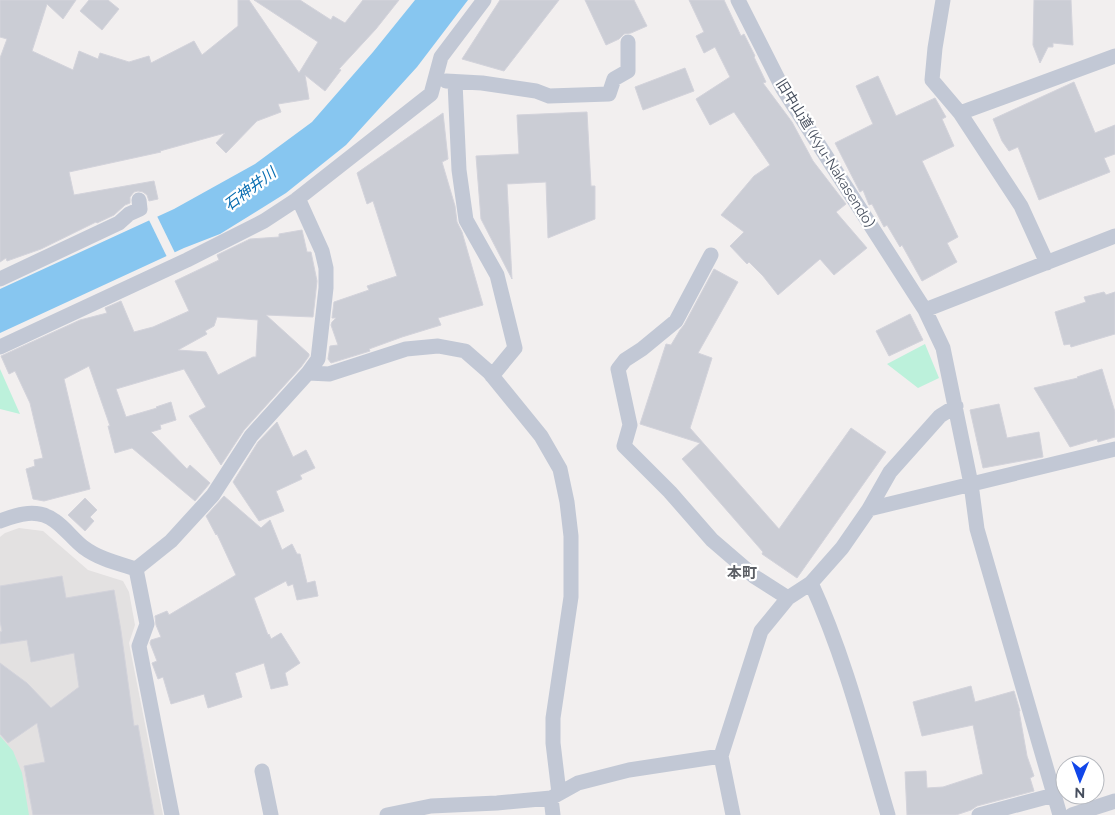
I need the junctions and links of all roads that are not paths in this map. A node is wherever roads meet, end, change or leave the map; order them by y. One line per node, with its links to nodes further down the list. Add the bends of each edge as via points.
1 (484, 0): 6 (street, via 441,57)
2 (738, 0): 15 (street, 旧中山道 (Kyu-Nakasendo）, via 783,89)
3 (943, 0): 8 (street, via 932,80)
4 (628, 42): 7 (street, via 628,71 614,78 609,94 550,96 536,91)
5 (1115, 56): 8 (street)
6 (434, 81): 7 (street); 9 (street, via 431,94)
7 (455, 82): 18 (street, via 459,170 466,220 497,275 515,348)
8 (960, 113): 13 (street, via 1021,206)
9 (298, 198): 16 (street, via 243,232); 17 (street, via 322,250 326,268 318,359)
10 (139, 200): 14 (street, via 140,210 119,223)
11 (1115, 236): 13 (street)
12 (711, 255): 26 (street, via 676,321 618,369 630,425 624,446 712,540 755,577)
13 (1047, 263): 15 (street)
14 (0, 279)
15 (925, 310): 19 (street, 旧中山道 (Kyu-Nakasendo）, via 943,348)
16 (0, 347)
17 (308, 373): 18 (street, via 329,374 406,349 438,346 465,351); 24 (street, via 251,436 213,495 171,540)
18 (492, 376): 29 (street, via 541,436 560,469 567,502 571,536 571,597 554,711)
19 (956, 406): 21 (street, 旧中山道 (Kyu-Nakasendo）); 22 (street, via 940,416 890,472)
20 (1115, 449): 21 (street)
21 (971, 484): 22 (street); 30 (street, 旧中山道 (Kyu-Nakasendo）, via 977,530)
22 (868, 509): 25 (street, via 842,548)
23 (0, 520): 24 (street, via 34,513 54,519 82,547 101,559)
24 (136, 569): 33 (street, via 147,624 139,646)
25 (811, 583): 26 (street); 38 (street, via 854,699)
26 (788, 598): 27 (street, via 761,631)
27 (721, 756): 29 (street, via 629,770 578,783); 37 (street)
28 (262, 771): 34 (street)
29 (555, 795): 32 (street); 36 (street)
30 (1054, 795): 39 (street); 40 (street, 旧中山道 (Kyu-Nakasendo）)
31 (1115, 801): 41 (street)
32 (497, 809): 35 (street, via 431,806)
33 (172, 815)
34 (271, 815)
35 (386, 815)
36 (553, 815)
37 (733, 815)
38 (888, 815)
39 (979, 815)
40 (1060, 815)
41 (1072, 815)

